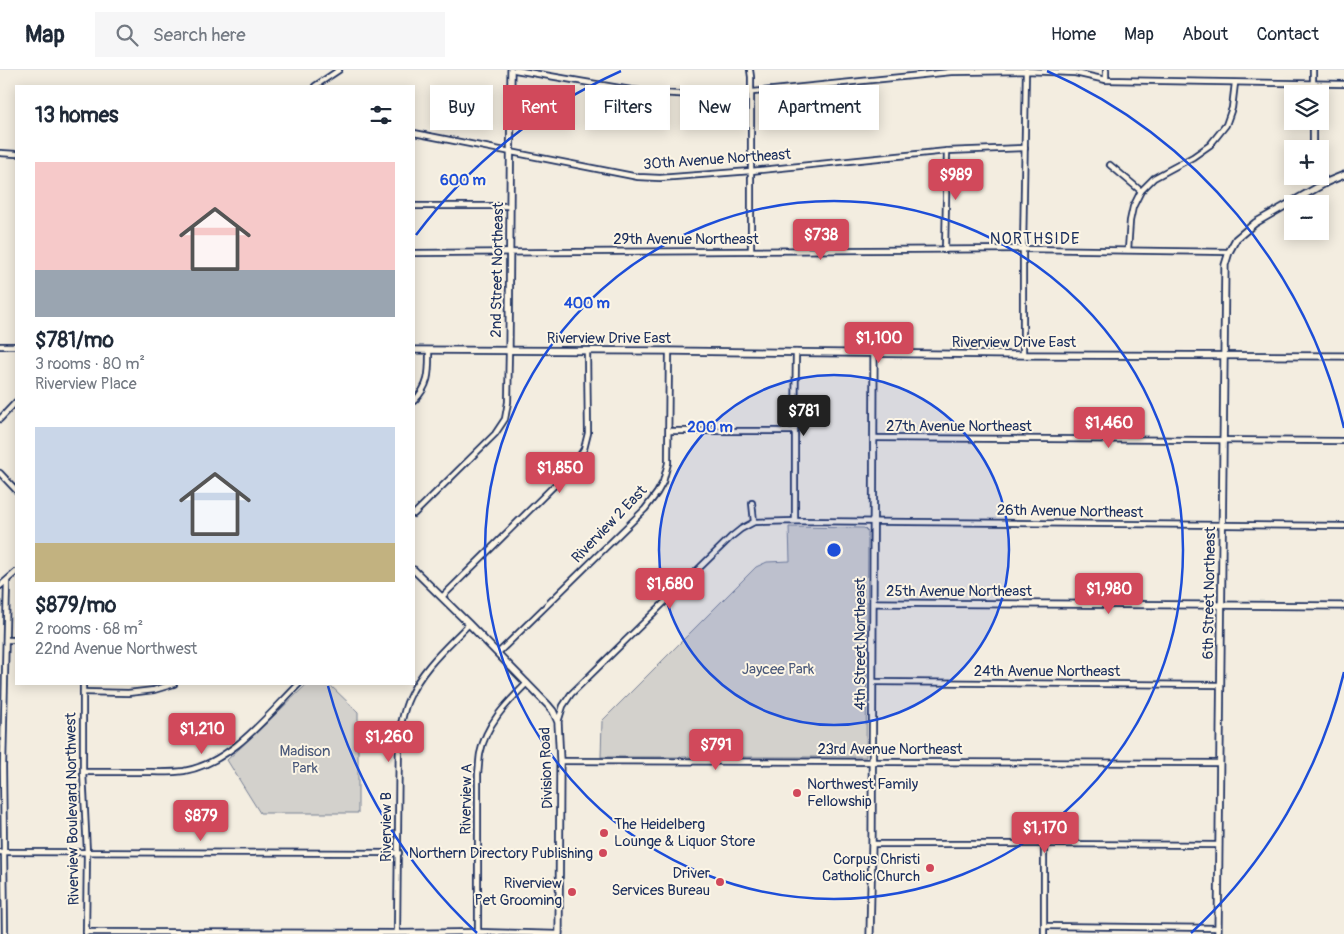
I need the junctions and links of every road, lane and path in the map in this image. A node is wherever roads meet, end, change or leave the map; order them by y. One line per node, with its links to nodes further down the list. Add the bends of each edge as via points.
1 (339, 70): 11 (street)
2 (513, 70): 12 (street, via 659,93 714,96); 16 (street, 2nd Street Northeast)
3 (750, 70): 12 (street)
4 (1026, 70): 7 (street, via 1075,73); 12 (street, via 951,72); 14 (street)
5 (1106, 70): 7 (street)
6 (1313, 70): 9 (street)
7 (1106, 80): 8 (street)
8 (1235, 83): 9 (street); 24 (street, via 1226,125 1210,145 1154,178)
9 (1313, 84): 10 (street)
10 (1344, 84)
11 (316, 85)
12 (751, 92): 20 (street)
13 (415, 134): 16 (street, 30th Avenue Northeast)
14 (1025, 148): 15 (street, 30th Avenue Northeast); 27 (street)
15 (947, 151): 20 (street, 30th Avenue Northeast); 28 (street)
16 (511, 152): 20 (street, 30th Avenue Northeast, via 638,177); 26 (street, 2nd Street Northeast)
17 (0, 153): 18 (street)
18 (15, 154)
19 (1110, 165): 24 (street)
20 (751, 171): 30 (street)
21 (1344, 175): 22 (street)
22 (1329, 181)
23 (1322, 185): 31 (street, via 1255,223 1236,239)
24 (1141, 191): 29 (street, via 1133,207)
25 (415, 206): 26 (street)
26 (510, 206): 33 (street, 2nd Street Northeast)
27 (1023, 249): 28 (street, 29th Avenue Northeast); 29 (street, 29th Avenue Northeast); 43 (street)
28 (945, 250): 30 (street, 29th Avenue Northeast)
29 (1128, 250): 31 (street, 29th Avenue Northeast)
30 (751, 251): 33 (street, 29th Avenue Northeast)
31 (1229, 252): 44 (street, 6th Street Northeast, via 1224,265)
32 (415, 253): 33 (street, 29th Avenue Northeast)
33 (510, 253): 38 (street, 2nd Street Northeast)
34 (0, 346): 35 (street)
35 (15, 346)
36 (415, 350): 37 (street, Riverview Drive East)
37 (429, 350): 38 (street, Riverview Drive East); 46 (street, via 429,376)
38 (509, 350): 39 (street, Riverview Drive East); 57 (street, via 505,419 495,434)
39 (587, 351): 40 (street, Riverview Drive East); 67 (street, via 588,433 584,450 572,468)
40 (669, 351): 41 (street, Riverview Drive East); 49 (street, Riverview 2 East)
41 (796, 352): 42 (street, Riverview Drive East); 50 (street)
42 (874, 353): 43 (street, Riverview Drive East); 51 (street, 4th Street Northeast)
43 (1023, 355): 44 (street, Riverview Drive East)
44 (1224, 355): 45 (street, Riverview Drive East); 52 (street, 6th Street Northeast)
45 (1344, 356)
46 (415, 400)
47 (15, 403): 48 (street)
48 (0, 419)
49 (669, 431): 50 (street); 74 (street, Riverview 2 East, via 668,463 663,482 645,509)
50 (795, 431): 58 (street)
51 (874, 438): 52 (street, 27th Avenue Northeast); 60 (street, 4th Street Northeast)
52 (1223, 440): 53 (street, 27th Avenue Northeast); 61 (street, 6th Street Northeast)
53 (1344, 441)
54 (0, 474): 55 (street)
55 (15, 489)
56 (752, 503): 59 (street)
57 (415, 513)
58 (796, 521): 59 (street, 26th Avenue Northeast); 60 (street, 26th Avenue Northeast)
59 (754, 522): 83 (street, via 731,536 571,694)
60 (873, 522): 61 (street, 26th Avenue Northeast); 68 (street, 4th Street Northeast)
61 (1222, 525): 62 (street, 26th Avenue Northeast); 69 (street, 6th Street Northeast)
62 (1344, 526)
63 (415, 571): 67 (street, Division Road)
64 (15, 573): 65 (street)
65 (7, 581): 66 (street); 72 (street)
66 (0, 586)
67 (442, 597): 71 (street, Division Road)
68 (874, 603): 69 (street, 25th Avenue Northeast); 76 (street, 4th Street Northeast)
69 (1221, 605): 70 (street, 25th Avenue Northeast); 81 (street, 6th Street Northeast)
70 (1344, 606)
71 (470, 624): 74 (street, Division Road); 94 (street, Riverview B, via 428,667 408,700 399,732)
72 (6, 640): 73 (street); 75 (street)
73 (15, 640)
74 (498, 653): 77 (street, Division Road)
75 (2, 682): 87 (street)
76 (873, 682): 81 (street, 24th Avenue Northeast); 85 (street, 4th Street Northeast)
77 (527, 683): 83 (street, Division Road); 98 (street, Riverview A, via 495,717 480,754)
78 (83, 685): 82 (street, Riverview Boulevard Northwest)
79 (171, 685): 82 (street, via 128,693)
80 (298, 685): 88 (street, via 245,738 204,765 164,773)
81 (1220, 685): 86 (street, 6th Street Northeast)
82 (83, 692): 88 (street, Riverview Boulevard Northwest)
83 (558, 722): 84 (street, Division Road)
84 (560, 761): 85 (street, 23rd Avenue Northeast); 102 (street, Division Road)
85 (872, 761): 86 (street, 23rd Avenue Northeast); 89 (street, 4th Street Northeast)
86 (1220, 763): 91 (street, 6th Street Northeast)
87 (2, 767): 92 (street)
88 (83, 772): 93 (street, Riverview Boulevard Northwest)
89 (872, 844): 90 (street); 103 (street, 4th Street Northeast)
90 (1044, 844): 91 (street); 96 (street)
91 (1219, 845): 97 (street, 6th Street Northeast)
92 (2, 852): 93 (street); 95 (street)
93 (86, 852): 94 (street); 99 (street, Riverview Boulevard Northwest)
94 (399, 853): 100 (street, Riverview B)
95 (3, 921): 101 (street)
96 (1044, 926): 97 (street); 104 (street)
97 (1218, 931)
98 (478, 932): 100 (street); 102 (street)
99 (86, 933): 100 (street)
100 (398, 933)
101 (5, 934)
102 (559, 934)
103 (870, 934)
104 (1044, 934)

